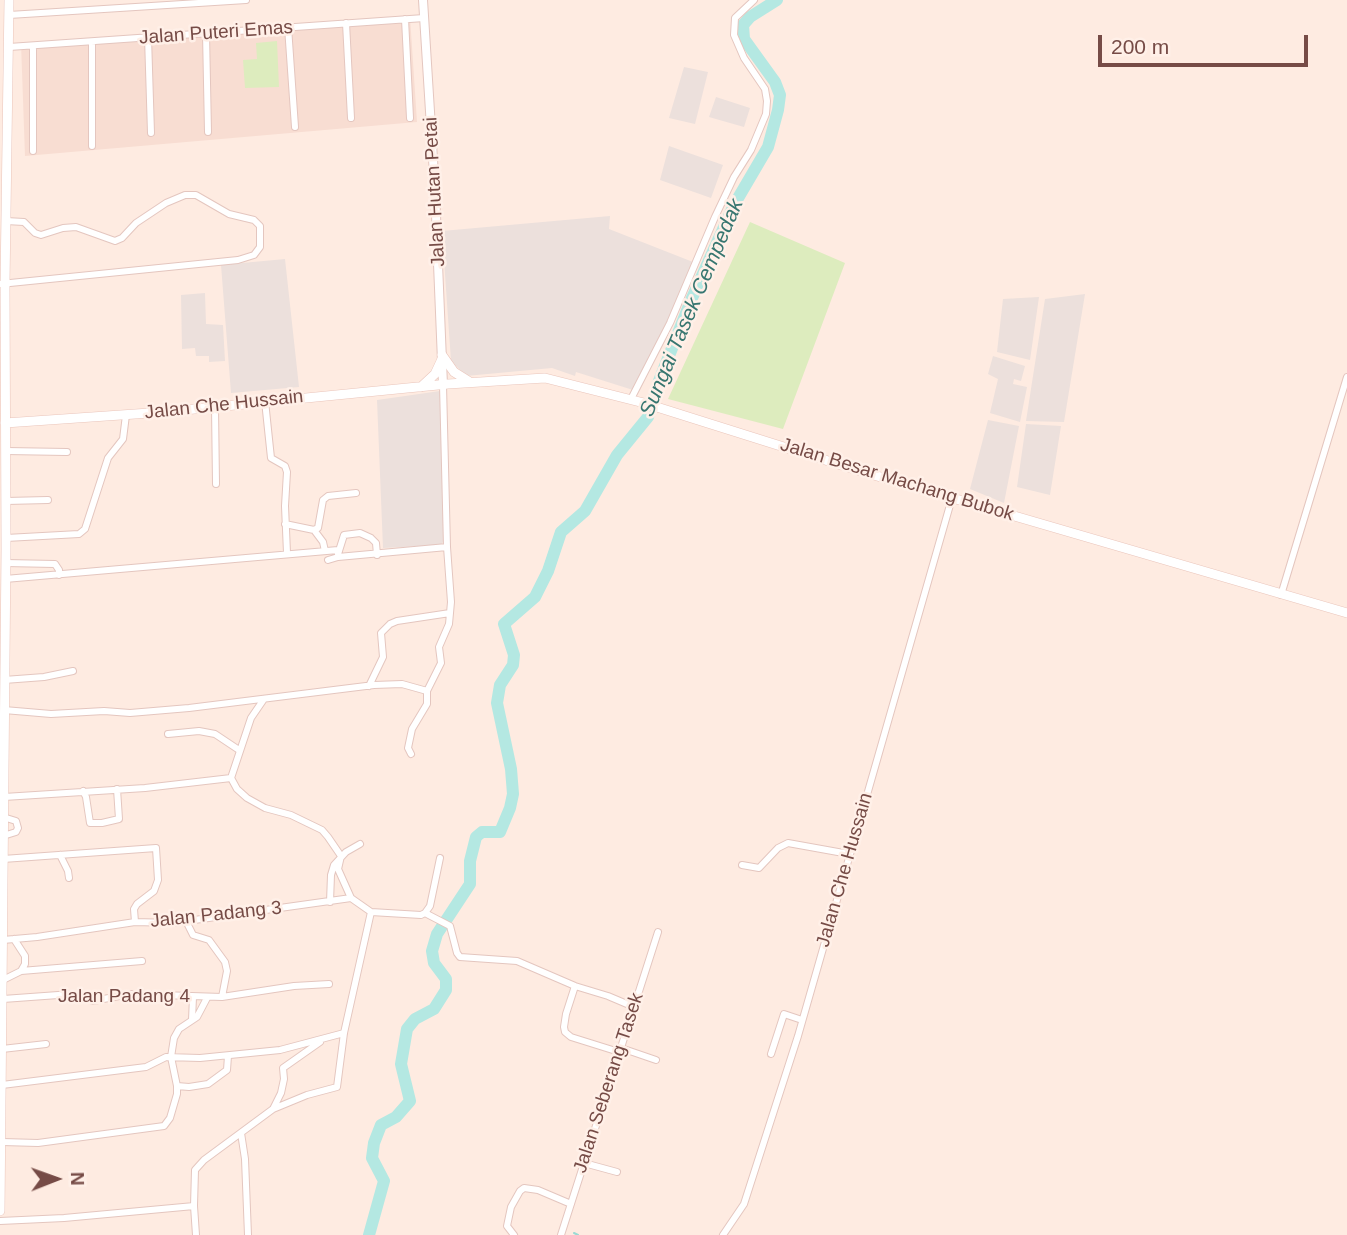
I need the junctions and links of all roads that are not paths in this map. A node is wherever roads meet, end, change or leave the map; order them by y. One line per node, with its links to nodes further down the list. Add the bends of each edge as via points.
1 (246, 0): 4 (street)
2 (423, 0): 6 (street, Jalan Hutan Petai)
3 (754, 0): 29 (street, via 735,18 734,35 765,89 766,114)
4 (215, 1): 5 (street)
5 (7, 7): 14 (main road)
6 (424, 18): 7 (street, Jalan Puteri Emas); 24 (street, Jalan Hutan Petai)
7 (405, 19): 8 (street, Jalan Puteri Emas); 16 (street)
8 (346, 23): 9 (street, Jalan Puteri Emas); 15 (street)
9 (288, 27): 10 (street, Jalan Puteri Emas); 17 (street)
10 (206, 33): 11 (street, Jalan Puteri Emas); 18 (street)
11 (148, 37): 12 (street, Jalan Puteri Emas); 19 (street)
12 (92, 42): 13 (street, Jalan Puteri Emas); 20 (street)
13 (33, 46): 14 (street, Jalan Puteri Emas); 21 (street)
14 (9, 47): 22 (main road)
15 (351, 118)
16 (410, 118)
17 (295, 127)
18 (208, 132)
19 (151, 133)
20 (92, 146)
21 (33, 151)
22 (6, 220): 23 (main road); 23 (street, via 24,222 41,235 76,227 115,241 166,203 196,195 229,214 254,220 260,226 260,247 254,255 238,260)
23 (2, 284): 33 (main road)
24 (442, 357): 26 (main road, via 454,372); 27 (street, Jalan Hutan Petai); 28 (main road, via 435,374)
25 (1347, 377): 54 (street)
26 (472, 382): 27 (main road, Jalan Besar Machang Bubok); 29 (main road, Jalan Besar Machang Bubok, via 545,378)
27 (443, 385): 28 (main road, Jalan Che Hussain); 45 (street)
28 (421, 387): 30 (main road, Jalan Che Hussain)
29 (631, 400): 38 (main road, Jalan Besar Machang Bubok)
30 (265, 401): 31 (main road, Jalan Che Hussain); 41 (street, via 271,458 287,472)
31 (215, 407): 32 (main road, Jalan Che Hussain); 36 (street)
32 (126, 415): 33 (main road, Jalan Che Hussain); 44 (street, via 123,439 108,458 85,529 79,534)
33 (5, 423): 34 (main road)
34 (6, 451): 35 (street); 40 (main road)
35 (67, 452)
36 (216, 484)
37 (356, 493): 43 (street, via 323,499)
38 (953, 498): 54 (main road, Jalan Besar Machang Bubok); 74 (street, Jalan Che Hussain)
39 (47, 500): 40 (street)
40 (6, 502): 42 (main road)
41 (285, 524): 43 (street); 47 (street)
42 (3, 527): 44 (main road)
43 (314, 530): 46 (street)
44 (6, 538): 51 (main road)
45 (447, 547): 49 (street); 55 (street)
46 (326, 551): 47 (street); 48 (street)
47 (287, 553): 52 (street)
48 (338, 553): 49 (street); 49 (street, via 344,535 360,533 376,543); 50 (street)
49 (377, 554)
50 (328, 560)
51 (5, 564): 52 (street, via 55,564); 53 (main road)
52 (59, 575): 53 (street)
53 (5, 579): 58 (main road)
54 (1281, 595): 56 (main road, Jalan Besar Machang Bubok)
55 (450, 613): 59 (street, via 390,624 381,633 383,657); 60 (street, via 439,647 441,663)
56 (1347, 613)
57 (73, 671): 58 (street)
58 (4, 680): 62 (main road)
59 (369, 686): 60 (street, via 402,684); 61 (street)
60 (427, 691): 66 (street, via 427,704 412,729)
61 (264, 699): 62 (street, via 130,713 51,714); 65 (street)
62 (4, 709): 63 (main road)
63 (2, 726): 70 (main road)
64 (168, 734): 65 (street, via 215,734)
65 (239, 750): 67 (street)
66 (411, 754)
67 (231, 778): 68 (street); 76 (street, via 247,798 322,830)
68 (117, 789): 69 (street); 69 (street, via 119,820 102,823 90,823)
69 (83, 791): 70 (street)
70 (4, 797): 71 (main road)
71 (3, 817): 72 (main road); 72 (street, via 18,824 16,832)
72 (3, 836): 78 (main road)
73 (360, 844): 76 (street)
74 (849, 854): 79 (street, via 788,843 759,868); 101 (street, Jalan Che Hussain)
75 (60, 855): 78 (street); 80 (street); 87 (street, via 156,848 158,880 134,909)
76 (341, 856): 81 (street, via 338,869); 82 (street, via 331,875)
77 (440, 858): 84 (street)
78 (3, 859): 85 (main road)
79 (742, 865)
80 (69, 878)
81 (351, 898): 82 (street, Jalan Padang 3); 83 (street)
82 (330, 902): 86 (street, Jalan Padang 3)
83 (371, 912): 84 (street); 102 (street)
84 (425, 913): 94 (street, via 450,926 460,957 517,961)
85 (1, 915): 90 (main road)
86 (186, 921): 87 (street, Jalan Padang 3); 97 (street, via 193,935 209,940 225,962)
87 (135, 922): 89 (street, Jalan Padang 3)
88 (658, 932): 99 (street, Jalan Seberang Tasek)
89 (13, 939): 90 (street, Jalan Padang 3); 92 (street, via 24,956)
90 (3, 940): 95 (main road)
91 (142, 961): 92 (street)
92 (21, 971): 95 (street)
93 (329, 984): 97 (street, Jalan Padang 4)
94 (575, 986): 99 (street); 105 (street, via 565,1032)
95 (2, 990): 96 (street, Jalan Padang 4, via 72,994 93,1001 130,994); 107 (main road)
96 (193, 997): 98 (street, Jalan Padang 4); 100 (street)
97 (222, 997): 98 (street, Jalan Padang 4)
98 (207, 998): 100 (street)
99 (634, 1007): 105 (street, Jalan Seberang Tasek)
100 (192, 1020): 109 (street, via 179,1029)
101 (802, 1020): 106 (street, via 784,1014); 128 (street, Jalan Che Hussain, via 747,1195)
102 (344, 1033): 103 (street); 114 (street, via 337,1087)
103 (321, 1041): 108 (street); 114 (street, via 283,1068 281,1093)
104 (46, 1044): 107 (street)
105 (620, 1050): 110 (street); 117 (street, Jalan Seberang Tasek)
106 (771, 1054)
107 (2, 1055): 111 (main road)
108 (228, 1056): 109 (street); 112 (street, via 227,1070 208,1084)
109 (171, 1057): 111 (street, via 146,1068); 112 (street)
110 (656, 1060)
111 (2, 1085): 113 (main road)
112 (177, 1086): 116 (street, via 170,1118 163,1126 38,1143)
113 (1, 1098): 116 (main road)
114 (273, 1109): 115 (street)
115 (242, 1133): 121 (street, via 198,1166); 125 (street)
116 (2, 1142): 119 (main road)
117 (584, 1163): 118 (street); 120 (street, Jalan Seberang Tasek)
118 (617, 1172)
119 (0, 1180): 122 (main road)
120 (571, 1204): 126 (street, via 524,1188 507,1226); 127 (street, Jalan Seberang Tasek)
121 (194, 1206): 123 (street); 124 (street)
122 (0, 1211)
123 (0, 1221)
124 (196, 1235)
125 (248, 1235)
126 (514, 1235)
127 (561, 1235)
128 (723, 1235)

